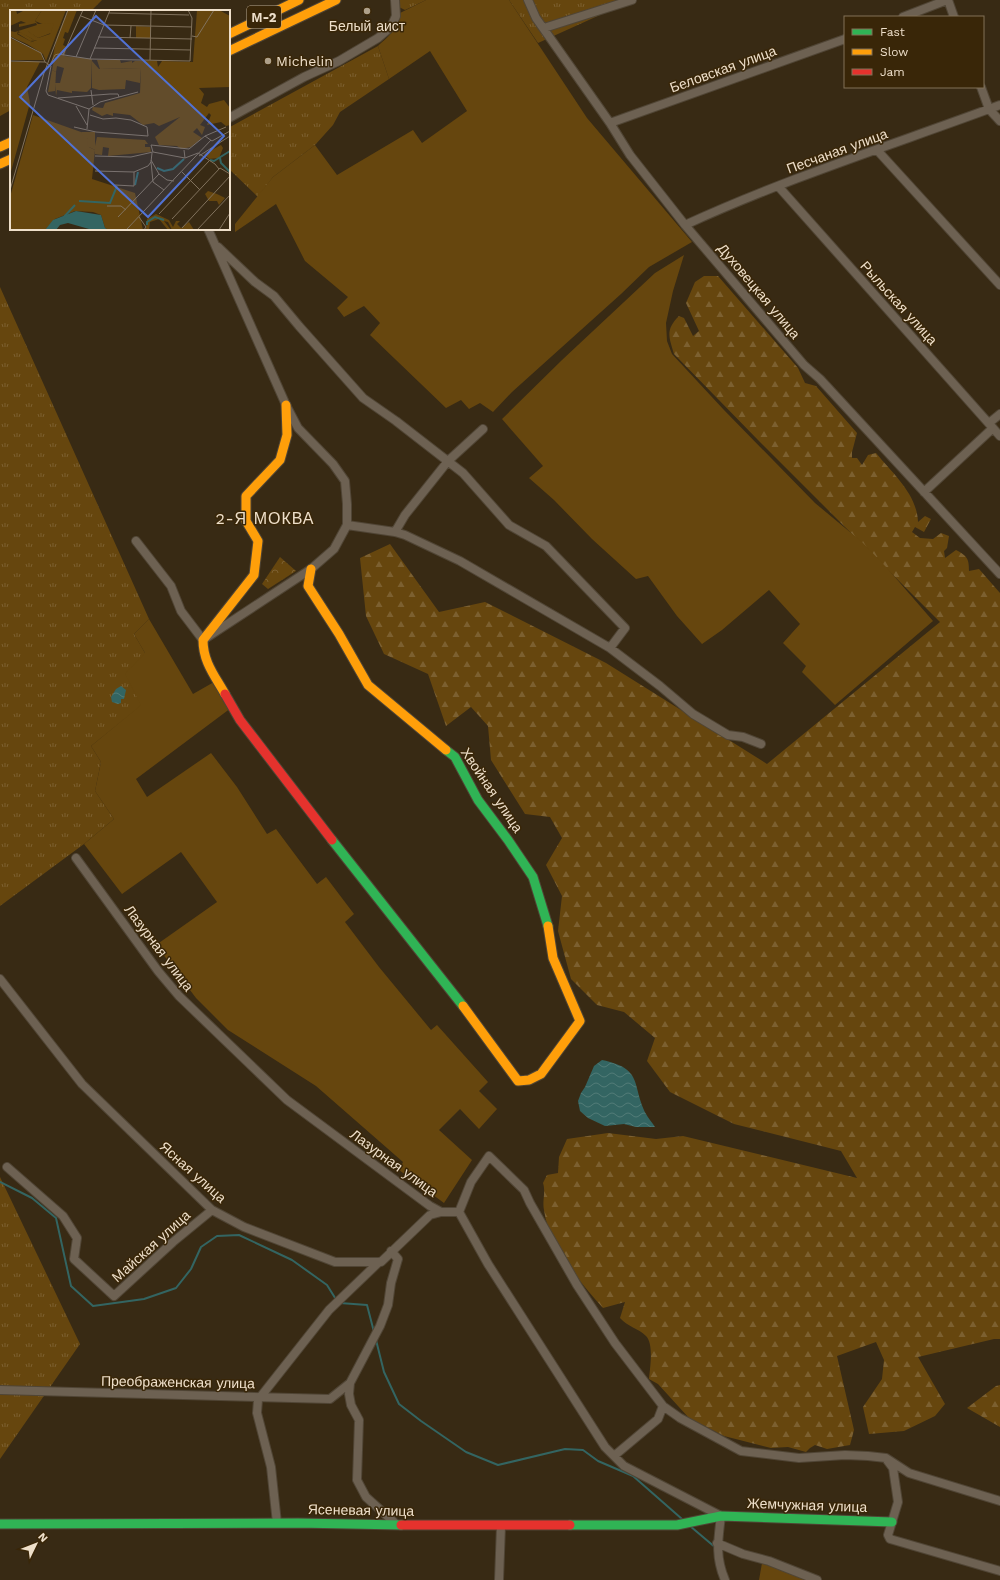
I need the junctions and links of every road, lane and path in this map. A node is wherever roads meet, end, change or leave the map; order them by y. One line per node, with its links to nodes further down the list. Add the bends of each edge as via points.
1 (299, 0): 10 (main road, М-2)
2 (336, 0): 12 (main road)
3 (396, 0): 16 (street, via 396,16 391,27 378,38)
4 (528, 0): 9 (street, Духовецкая улица)
5 (632, 0): 9 (street)
6 (947, 0): 7 (street); 8 (street)
7 (906, 16)
8 (954, 16)
9 (544, 28): 18 (street, Духовецкая улица)
10 (230, 34)
11 (844, 39): 18 (street, Беловская улица)
12 (230, 51)
13 (981, 88): 15 (street)
14 (1000, 105): 15 (street, Песчаная улица)
15 (989, 109): 17 (street); 21 (street, Песчаная улица)
16 (230, 117)
17 (1000, 121)
18 (610, 123): 25 (street, Духовецкая улица, via 630,155)
19 (10, 142): 20 (main road)
20 (0, 147)
21 (877, 150): 24 (street, Песчаная улица); 28 (street)
22 (10, 159): 23 (main road)
23 (0, 164)
24 (778, 186): 25 (street, Песчаная улица); 31 (street, Рыльская улица)
25 (685, 225): 35 (street, Духовецкая улица, via 804,365 820,379)
26 (208, 230): 27 (street)
27 (215, 244): 29 (street); 34 (street, via 255,282 274,296 363,398)
28 (1000, 285)
29 (286, 405): 36 (street, via 298,428 333,464 345,481); 41 (main road, via 287,435 280,460 246,496 246,521 258,541 254,575)
30 (1000, 414): 31 (street)
31 (991, 426): 33 (street, Рыльская улица); 35 (street)
32 (483, 428): 34 (street)
33 (1000, 436)
34 (448, 461): 37 (street); 42 (street, via 463,473 509,525 546,546 625,628)
35 (924, 492): 40 (street, Духовецкая улица)
36 (346, 525): 37 (street); 39 (street, via 334,549)
37 (394, 532): 42 (street, via 460,561)
38 (136, 541): 41 (street, via 171,586 181,611)
39 (311, 569): 41 (street); 41 (main road, Хвойная улица, via 308,586 368,685 455,757 478,800 533,877 548,925 553,958 580,1021 541,1074 529,1080 518,1081 468,1012 240,720 206,660)
40 (1000, 574)
41 (203, 640)
42 (610, 648): 43 (street, via 693,714 728,735 743,736)
43 (761, 744)
44 (76, 858): 48 (street, Лазурная улица, via 178,996 287,1100)
45 (0, 980): 47 (street, Ясная улица, via 82,1084)
46 (7, 1167): 47 (street, Майская улица, via 63,1216 77,1238 74,1259 114,1296)
47 (212, 1210): 51 (street, Ясная улица, via 244,1226 334,1262)
48 (441, 1212): 49 (street, Лазурная улица); 50 (street, via 430,1215)
49 (459, 1212): 55 (street, via 471,1182 489,1156 524,1190 577,1286 615,1343); 56 (street, via 537,1342 605,1447)
50 (391, 1251): 51 (street); 52 (street, via 398,1259 388,1305 380,1326)
51 (379, 1262): 54 (street, via 329,1310)
52 (350, 1383): 54 (street, Преображенская улица, via 330,1399); 63 (street, via 351,1405 359,1420 356,1480 366,1497)
53 (0, 1390): 54 (street, Преображенская улица)
54 (261, 1397): 61 (street, via 258,1400 257,1413 271,1467)
55 (663, 1406): 56 (street, via 658,1419); 57 (street, via 680,1418 742,1451 799,1458 845,1455)
56 (614, 1456): 59 (street, via 624,1466)
57 (886, 1458): 58 (street, via 909,1473); 60 (street, via 893,1468 898,1502)
58 (1000, 1501)
59 (721, 1516): 60 (main road, Жемчужная улица); 64 (main road, Ясеневая улица, via 677,1525); 65 (street)
60 (892, 1522): 66 (street, via 888,1535 890,1539)
61 (277, 1523): 62 (main road, Ясеневая улица); 63 (main road, Ясеневая улица)
62 (0, 1524)
63 (396, 1524): 64 (main road, Ясеневая улица)
64 (501, 1526): 67 (street)
65 (717, 1543): 68 (street); 69 (street)
66 (1000, 1571)
67 (499, 1580)
68 (725, 1580)
69 (817, 1580)

